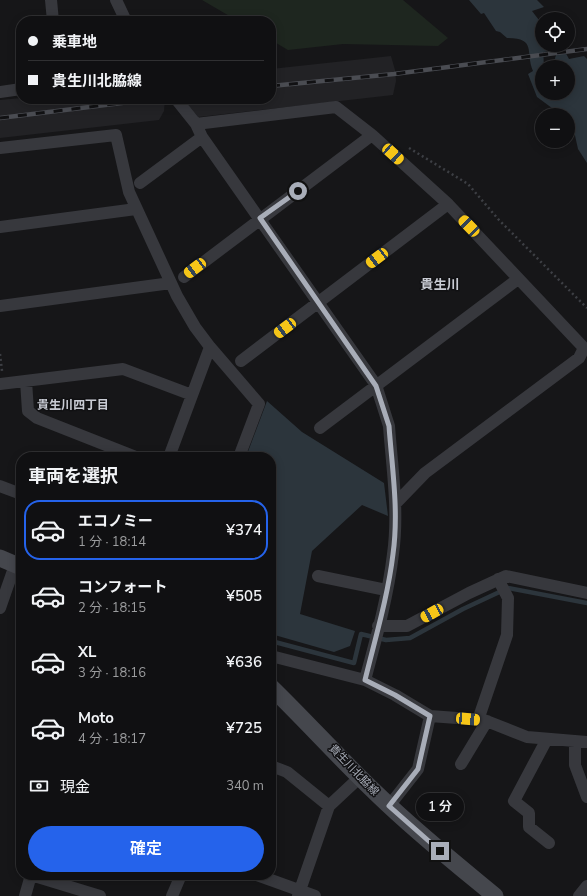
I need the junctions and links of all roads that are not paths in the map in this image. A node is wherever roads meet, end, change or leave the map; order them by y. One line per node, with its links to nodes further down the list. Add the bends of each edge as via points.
1 (51, 0): 3 (street)
2 (116, 0): 4 (street)
3 (53, 16)
4 (124, 16)
5 (16, 90): 6 (street)
6 (0, 92)
7 (180, 104): 8 (street)
8 (196, 124): 9 (street, via 336,107); 10 (street)
9 (372, 135): 13 (street); 15 (street)
10 (202, 137): 12 (street); 15 (street)
11 (0, 148): 14 (street, via 116,135 129,192)
12 (140, 183)
13 (448, 204): 18 (street); 20 (street)
14 (136, 209): 16 (street); 19 (street)
15 (260, 218): 17 (street); 20 (street)
16 (0, 227)
17 (184, 277)
18 (518, 280): 26 (street); 34 (street, via 584,348 579,358 426,473)
19 (171, 283): 21 (street); 22 (street, via 195,327)
20 (319, 303): 23 (street); 26 (street)
21 (0, 306)
22 (210, 347): 27 (street); 31 (street, via 259,404)
23 (241, 362)
24 (26, 381): 25 (street); 27 (street, via 123,369); 29 (street, via 28,412 37,418)
25 (0, 384)
26 (376, 386): 28 (street); 34 (street, via 389,426)
27 (192, 395): 30 (street)
28 (320, 428)
29 (123, 452)
30 (171, 452)
31 (241, 452)
32 (0, 486): 33 (street)
33 (16, 492)
34 (396, 503): 38 (street, via 394,553)
35 (12, 563): 40 (street)
36 (318, 576): 38 (street)
37 (498, 579): 39 (street, via 506,576); 41 (street, via 407,626); 46 (street, via 508,598 507,635)
38 (386, 590): 41 (street)
39 (587, 592)
40 (0, 608)
41 (377, 634): 43 (street)
42 (276, 657): 43 (street)
43 (365, 680): 45 (street)
44 (276, 692): 51 (main road, 貴生川北脇線)
45 (430, 716): 46 (street); 54 (street, via 418,769)
46 (483, 721): 47 (street, via 526,737); 49 (street)
47 (547, 739): 48 (street); 55 (street, via 514,801 529,813 529,827)
48 (581, 742): 52 (street, via 575,765)
49 (461, 764)
50 (276, 768): 53 (street, via 287,772)
51 (360, 777): 53 (street); 54 (main road, 貴生川北脇線)
52 (587, 797)
53 (329, 806): 61 (street)
54 (389, 806): 66 (main road, 貴生川北脇線, via 418,834)
55 (549, 843)
56 (30, 880): 62 (street)
57 (47, 880): 63 (street)
58 (179, 880): 64 (street)
59 (269, 880): 61 (street)
60 (587, 886): 67 (street)
61 (299, 893): 65 (street)
62 (25, 896)
63 (100, 896)
64 (172, 896)
65 (315, 896)
66 (495, 896)
67 (579, 896)

